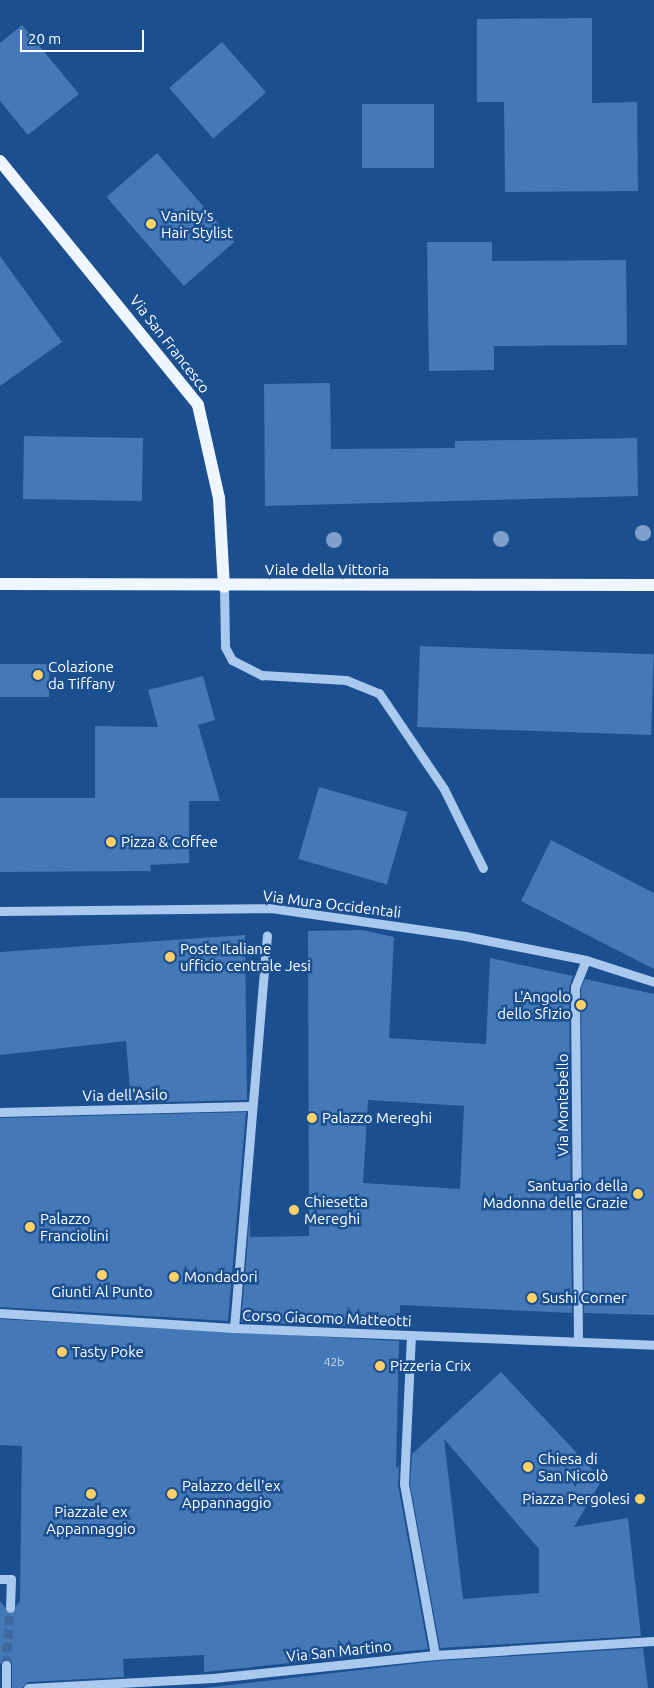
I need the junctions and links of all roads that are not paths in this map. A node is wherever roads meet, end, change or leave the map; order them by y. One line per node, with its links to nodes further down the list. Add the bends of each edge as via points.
1 (0, 161): 4 (main road, Via San Francesco, via 198,405 219,498)
2 (0, 584): 4 (main road, Viale della Vittoria)
3 (654, 585): 4 (main road, Viale della Vittoria)
4 (224, 587): 5 (street, via 226,647 232,660 262,675 346,680 379,693 444,788)
5 (483, 868)
6 (0, 911): 8 (street, Via Mura Occidentali, via 271,908 465,936)
7 (267, 935): 10 (street)
8 (586, 960): 9 (street, Via Mura Occidentali); 15 (street, Via Montebello, via 576,988)
9 (654, 982)
10 (250, 1106): 11 (street, Via dell'Asilo); 13 (street)
11 (0, 1112)
12 (0, 1313): 13 (street, Corso Giacomo Matteotti)
13 (234, 1328): 14 (street, Corso Giacomo Matteotti)
14 (411, 1335): 15 (street, Corso Giacomo Matteotti); 20 (street, via 404,1484)
15 (578, 1341): 16 (street, Corso Giacomo Matteotti)
16 (654, 1345)
17 (0, 1578): 18 (street, via 11,1579)
18 (10, 1608)
19 (654, 1640): 20 (street, Via San Martino)
20 (435, 1655): 23 (street, Via San Martino, via 213,1678)
21 (6, 1665): 22 (street)
22 (6, 1688)
23 (28, 1688)

